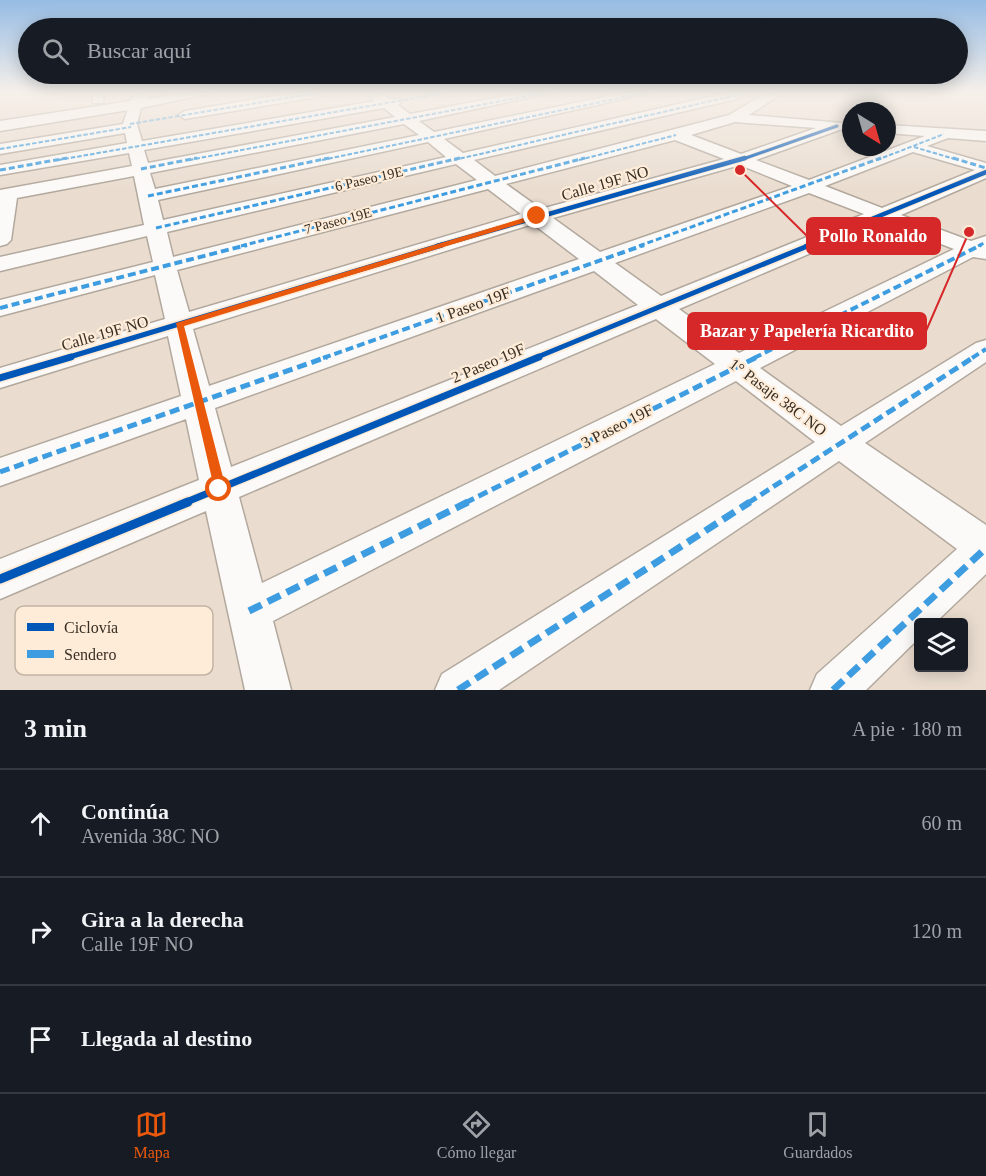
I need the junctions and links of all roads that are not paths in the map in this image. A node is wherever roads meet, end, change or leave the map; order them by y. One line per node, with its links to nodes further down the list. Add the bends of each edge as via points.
1 (162, 124): 11 (street)
2 (232, 124): 11 (street)
3 (413, 124): 17 (street, 1° Pasaje 38C NO)
4 (493, 124): 17 (street)
5 (610, 124): 20 (street, 6 Paseo 19E)
6 (647, 124): 15 (street)
7 (713, 124): 15 (street, 7 Paseo 19E)
8 (819, 124): 10 (street)
9 (0, 126): 11 (street)
10 (842, 126)
11 (139, 127): 17 (street); 19 (street); 22 (street); 26 (street); 29 (street)
12 (842, 127): 21 (street, Calle 19F NO)
13 (896, 130): 14 (street)
14 (944, 134): 16 (street); 18 (street, 1 Paseo 19F)
15 (676, 135): 21 (street); 24 (street, 7 Paseo 19E)
16 (986, 136)
17 (430, 137): 20 (street, 1° Pasaje 38C NO)
18 (914, 147): 23 (street); 25 (street, 1 Paseo 19F)
19 (0, 149)
20 (459, 158): 24 (street, 1° Pasaje 38C NO); 29 (street, 6 Paseo 19E)
21 (740, 160): 25 (street); 28 (street, Calle 19F NO)
22 (0, 170)
23 (986, 170): 27 (street, 2 Paseo 19F)
24 (490, 182): 28 (street, 1° Pasaje 38C NO); 34 (street, 7 Paseo 19E)
25 (810, 186): 27 (street); 32 (street, 1 Paseo 19F)
26 (4, 195): 30 (street)
27 (883, 215): 31 (street); 35 (street, 2 Paseo 19F)
28 (537, 216): 32 (street, 1° Pasaje 38C NO); 37 (street, Calle 19F NO)
29 (156, 228): 33 (street, 6 Paseo 19E); 34 (street)
30 (0, 240)
31 (982, 248): 39 (street, 3 Paseo 19F)
32 (597, 261): 35 (street, 1° Pasaje 38C NO); 41 (street, 1 Paseo 19F)
33 (0, 264)
34 (165, 266): 36 (street, 7 Paseo 19E); 37 (street)
35 (657, 307): 39 (street, 1° Pasaje 38C NO); 44 (street, 2 Paseo 19F)
36 (0, 308)
37 (179, 325): 40 (street, Calle 19F NO); 41 (street)
38 (986, 349): 42 (street)
39 (736, 366): 42 (street, 1° Pasaje 38C NO); 47 (street, 3 Paseo 19F)
40 (0, 378)
41 (198, 403): 43 (street, 1 Paseo 19F); 44 (street)
42 (841, 444): 45 (street, 1° Pasaje 38C NO); 49 (street)
43 (0, 472)
44 (219, 489): 46 (street, 2 Paseo 19F); 47 (street)
45 (986, 548): 50 (street)
46 (0, 579)
47 (249, 611): 48 (street)
48 (268, 690)
49 (458, 690)
50 (833, 690)

